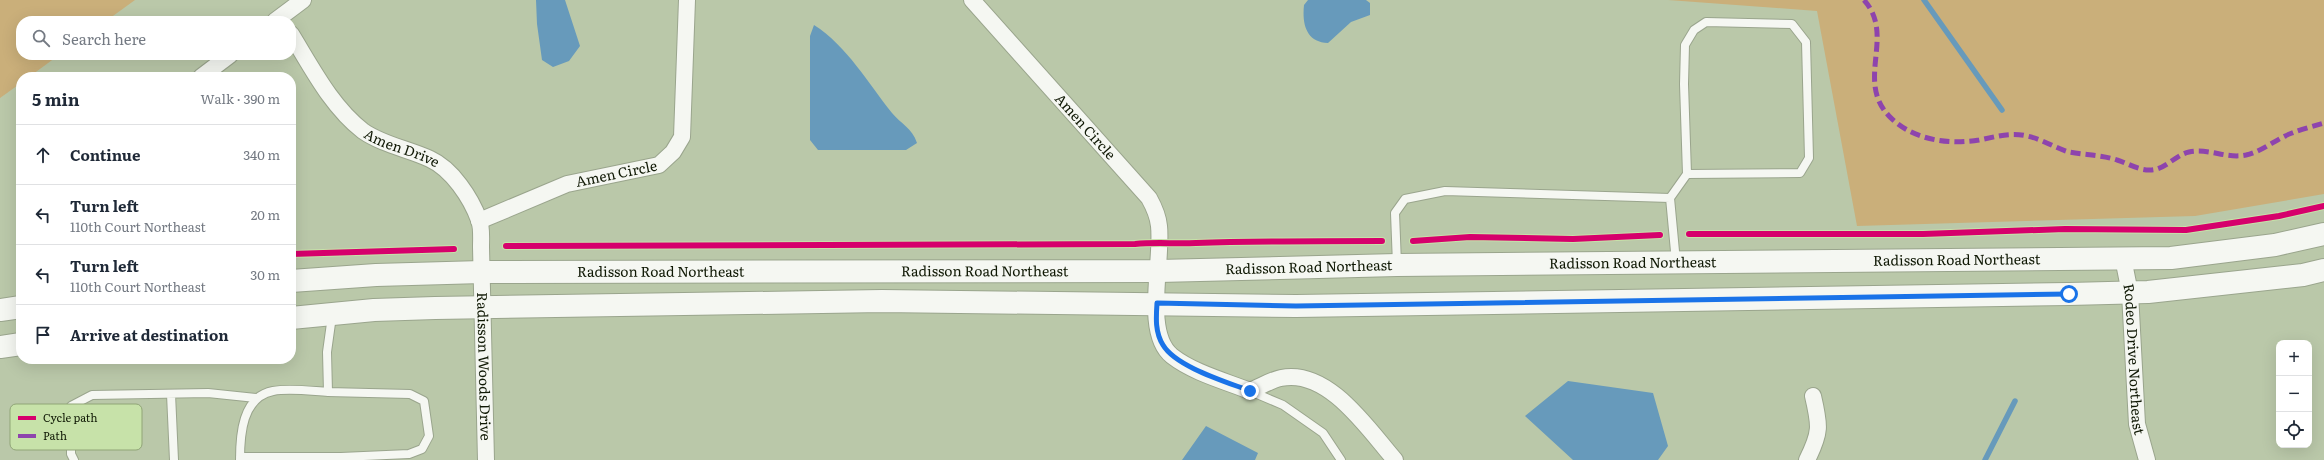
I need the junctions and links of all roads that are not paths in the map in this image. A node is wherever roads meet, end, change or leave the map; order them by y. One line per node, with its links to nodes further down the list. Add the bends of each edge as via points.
1 (303, 0): 4 (street)
2 (687, 0): 10 (street, Amen Circle, via 682,137 673,152 659,165 567,184)
3 (972, 0): 16 (street, Amen Circle, via 1149,198 1156,210 1159,227)
4 (285, 16)
5 (296, 42): 10 (street, Amen Drive, via 345,115 365,132 432,160 462,189)
6 (223, 60): 7 (street)
7 (207, 72)
8 (1687, 174): 8 (lane, via 1685,45 1694,30 1706,22 1792,24 1806,42 1810,158 1800,173); 9 (lane)
9 (1670, 198): 13 (lane); 14 (lane, via 1445,191 1405,199 1395,213)
10 (479, 221): 17 (street, Amen Drive)
11 (2324, 234): 12 (main road, Radisson Road Northeast, via 2275,245 2178,257)
12 (2123, 258): 13 (main road, Radisson Road Northeast); 19 (street, Rodeo Drive Northeast)
13 (1676, 263): 14 (main road, Radisson Road Northeast)
14 (1397, 265): 16 (main road, Radisson Road Northeast)
15 (2324, 270): 19 (main road, Radisson Road Northeast, via 2303,275)
16 (1159, 271): 17 (main road, Radisson Road Northeast); 20 (street, Amen Circle)
17 (482, 272): 18 (main road, Radisson Road Northeast); 21 (street, Radisson Woods Drive)
18 (296, 281)
19 (2130, 292): 20 (main road, Radisson Road Northeast, via 1296,306); 43 (street, Rodeo Drive Northeast, via 2137,424)
20 (1157, 303): 21 (main road, Radisson Road Northeast, via 882,300); 28 (street, Amen Circle, via 1158,336 1172,356)
21 (482, 307): 24 (main road, Radisson Road Northeast); 39 (street, Radisson Woods Drive)
22 (16, 308): 23 (main road)
23 (0, 310)
24 (333, 314): 25 (main road, Radisson Road Northeast); 29 (lane, via 327,352)
25 (296, 318)
26 (16, 345): 27 (main road)
27 (0, 347)
28 (1250, 391): 40 (lane, via 1283,405 1323,433); 41 (street, via 1281,378 1303,377 1318,382 1339,398)
29 (328, 392): 32 (lane, via 272,391); 36 (lane, via 410,394 424,402 429,436 422,449 409,454)
30 (171, 394): 32 (lane, via 208,393); 33 (lane, via 92,395); 38 (lane)
31 (1813, 396): 42 (street, via 1819,424 1816,442)
32 (256, 398): 35 (lane, via 246,412)
33 (75, 404)
34 (71, 450): 37 (lane)
35 (240, 458): 36 (lane)
36 (341, 458)
37 (74, 460)
38 (174, 460)
39 (486, 460)
40 (1341, 460)
41 (1396, 460)
42 (1807, 460)
43 (2147, 460)

